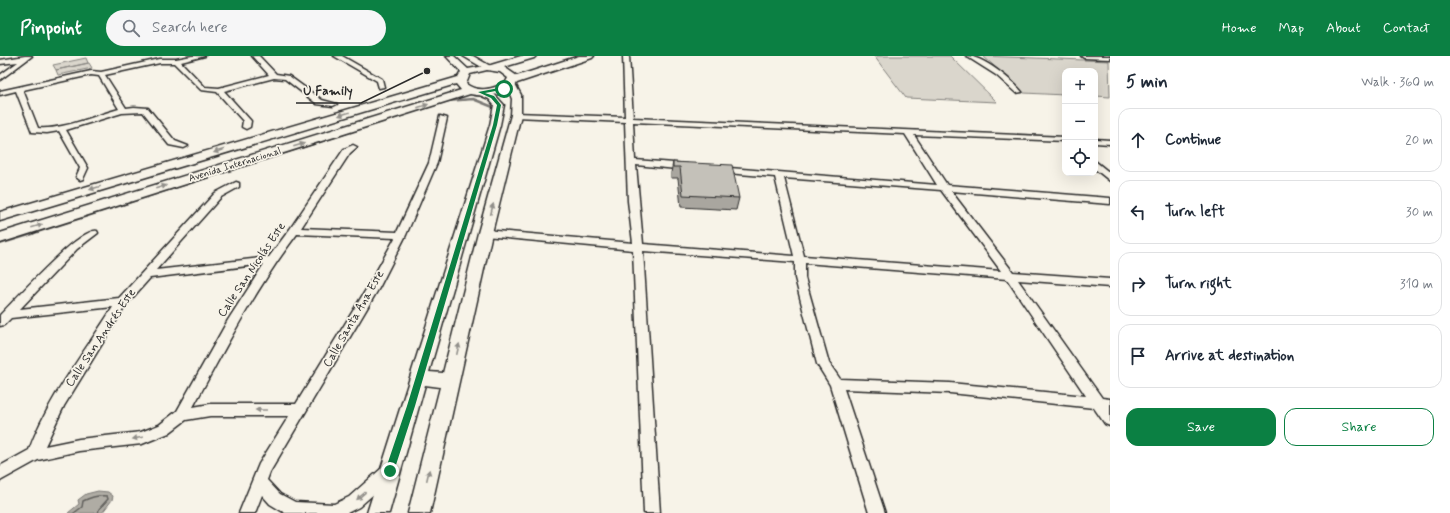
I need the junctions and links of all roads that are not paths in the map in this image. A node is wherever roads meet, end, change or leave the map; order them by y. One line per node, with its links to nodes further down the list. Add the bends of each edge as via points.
1 (202, 56): 13 (street)
2 (255, 56): 17 (street)
3 (337, 56): 21 (street, via 380,80)
4 (450, 56): 18 (street)
5 (467, 56): 15 (street)
6 (531, 56): 15 (main road)
7 (588, 56): 20 (main road)
8 (626, 56): 31 (street)
9 (969, 56): 25 (street, via 998,74)
10 (1084, 56): 11 (street)
11 (1110, 57)
12 (26, 58): 14 (street); 19 (street)
13 (176, 61): 16 (street, via 160,61); 23 (street, via 203,89)
14 (0, 62)
15 (490, 68): 18 (main road, Avenida Internacional); 20 (main road, via 508,73 512,76)
16 (100, 74): 22 (street, via 91,73); 28 (street)
17 (274, 76): 23 (street); 27 (street, via 286,77 320,102)
18 (464, 76): 24 (main road, via 461,85); 50 (main road, Avenida Internacional, one-way to 50)
19 (0, 78)
20 (512, 82): 24 (main road, Avenida Internacional, via 496,91); 29 (main road, via 518,102)
21 (381, 87)
22 (20, 89): 26 (street); 32 (street, via 35,130)
23 (219, 90): 33 (street, via 247,121)
24 (475, 92): 55 (main road, Avenida Internacional, one-way to 24); 65 (main road, via 492,97 499,105 498,113)
25 (1018, 92)
26 (0, 93)
27 (333, 104)
28 (124, 111): 32 (street); 38 (street, via 145,110 172,143)
29 (516, 115): 31 (street); 53 (main road, one-way to 29)
30 (443, 118): 54 (street, Calle Santa Ana Este, via 433,163)
31 (630, 120): 34 (street); 40 (street)
32 (61, 127): 45 (street, via 84,168)
33 (246, 127)
34 (908, 132): 35 (street); 48 (street)
35 (1062, 139)
36 (1098, 141): 37 (street)
37 (1110, 142)
38 (184, 146)
39 (353, 147): 51 (street, Calle San Nicolás Este, via 347,151)
40 (631, 162): 41 (street); 56 (street)
41 (693, 167)
42 (1098, 167): 46 (street)
43 (709, 169): 44 (street)
44 (779, 175): 48 (street); 58 (street)
45 (80, 177)
46 (1110, 178)
47 (236, 185): 60 (street, Calle San Andrés Este, via 218,195)
48 (944, 188): 49 (street); 59 (street)
49 (1110, 201)
50 (0, 217)
51 (294, 231): 54 (street); 57 (street, Calle San Nicolás Este)
52 (93, 233): 63 (street, via 73,247)
53 (485, 233): 56 (street); 66 (main road, one-way to 53)
54 (402, 235): 69 (street, Calle Santa Ana Este)
55 (0, 238)
56 (638, 247): 58 (street); 79 (street)
57 (272, 260): 60 (street); 70 (street, Calle San Nicolás Este, via 232,323)
58 (800, 260): 59 (street); 67 (street, via 800,278 823,364)
59 (1010, 274): 61 (street); 68 (street)
60 (146, 275): 62 (street, Calle San Andrés Este)
61 (1110, 283)
62 (122, 302): 63 (street); 72 (street, Calle San Andrés Este, via 59,402 42,434)
63 (9, 314): 64 (street)
64 (0, 322)
65 (420, 378): 66 (main road); 73 (main road)
66 (450, 381): 78 (main road, one-way to 66)
67 (836, 384): 68 (street, via 950,388); 80 (street)
68 (1104, 404): 71 (street)
69 (300, 410): 70 (street, one-way to 70, via 210,410); 75 (street, Calle Santa Ana Este, via 264,469)
70 (182, 415): 72 (street, one-way to 72, via 164,430 142,438 78,444)
71 (1110, 420)
72 (35, 454): 74 (street)
73 (390, 471): 75 (street, one-way to 75, via 354,502 335,511 293,509 275,499); 77 (main road)
74 (0, 474)
75 (260, 483): 76 (street, Calle Santa Ana Este)
76 (247, 513)
77 (378, 513)
78 (419, 513)
79 (652, 513)
80 (877, 513)

